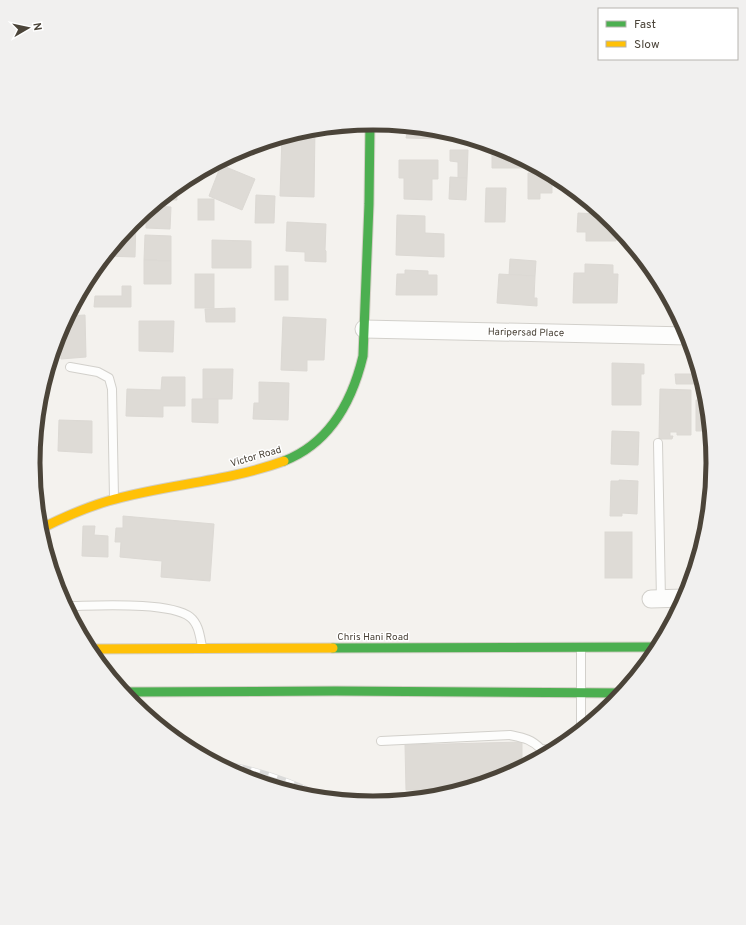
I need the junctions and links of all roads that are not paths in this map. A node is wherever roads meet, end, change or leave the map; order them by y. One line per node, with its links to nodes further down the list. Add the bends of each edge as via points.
1 (370, 130): 2 (main road, Victor Road)
2 (364, 329): 3 (street, Haripersad Place); 6 (main road, Victor Road, via 363,356 351,395 334,425 311,446 283,462 250,472)
3 (681, 336)
4 (70, 367): 6 (lane, via 98,372 108,378 112,389)
5 (658, 442): 9 (lane)
6 (114, 499): 7 (main road, Victor Road)
7 (46, 526)
8 (677, 598): 9 (street)
9 (656, 600)
10 (72, 606): 14 (lane, via 136,605 186,614 196,623)
11 (581, 646): 12 (main road, Chris Hani Road); 14 (main road, Chris Hani Road); 16 (lane)
12 (651, 647)
13 (97, 649): 14 (main road, Chris Hani Road)
14 (202, 649)
15 (132, 692): 16 (main road)
16 (581, 692): 17 (main road); 18 (lane)
17 (613, 693)
18 (581, 723)
19 (381, 741): 20 (lane, via 510,735 527,738)
20 (539, 751)

